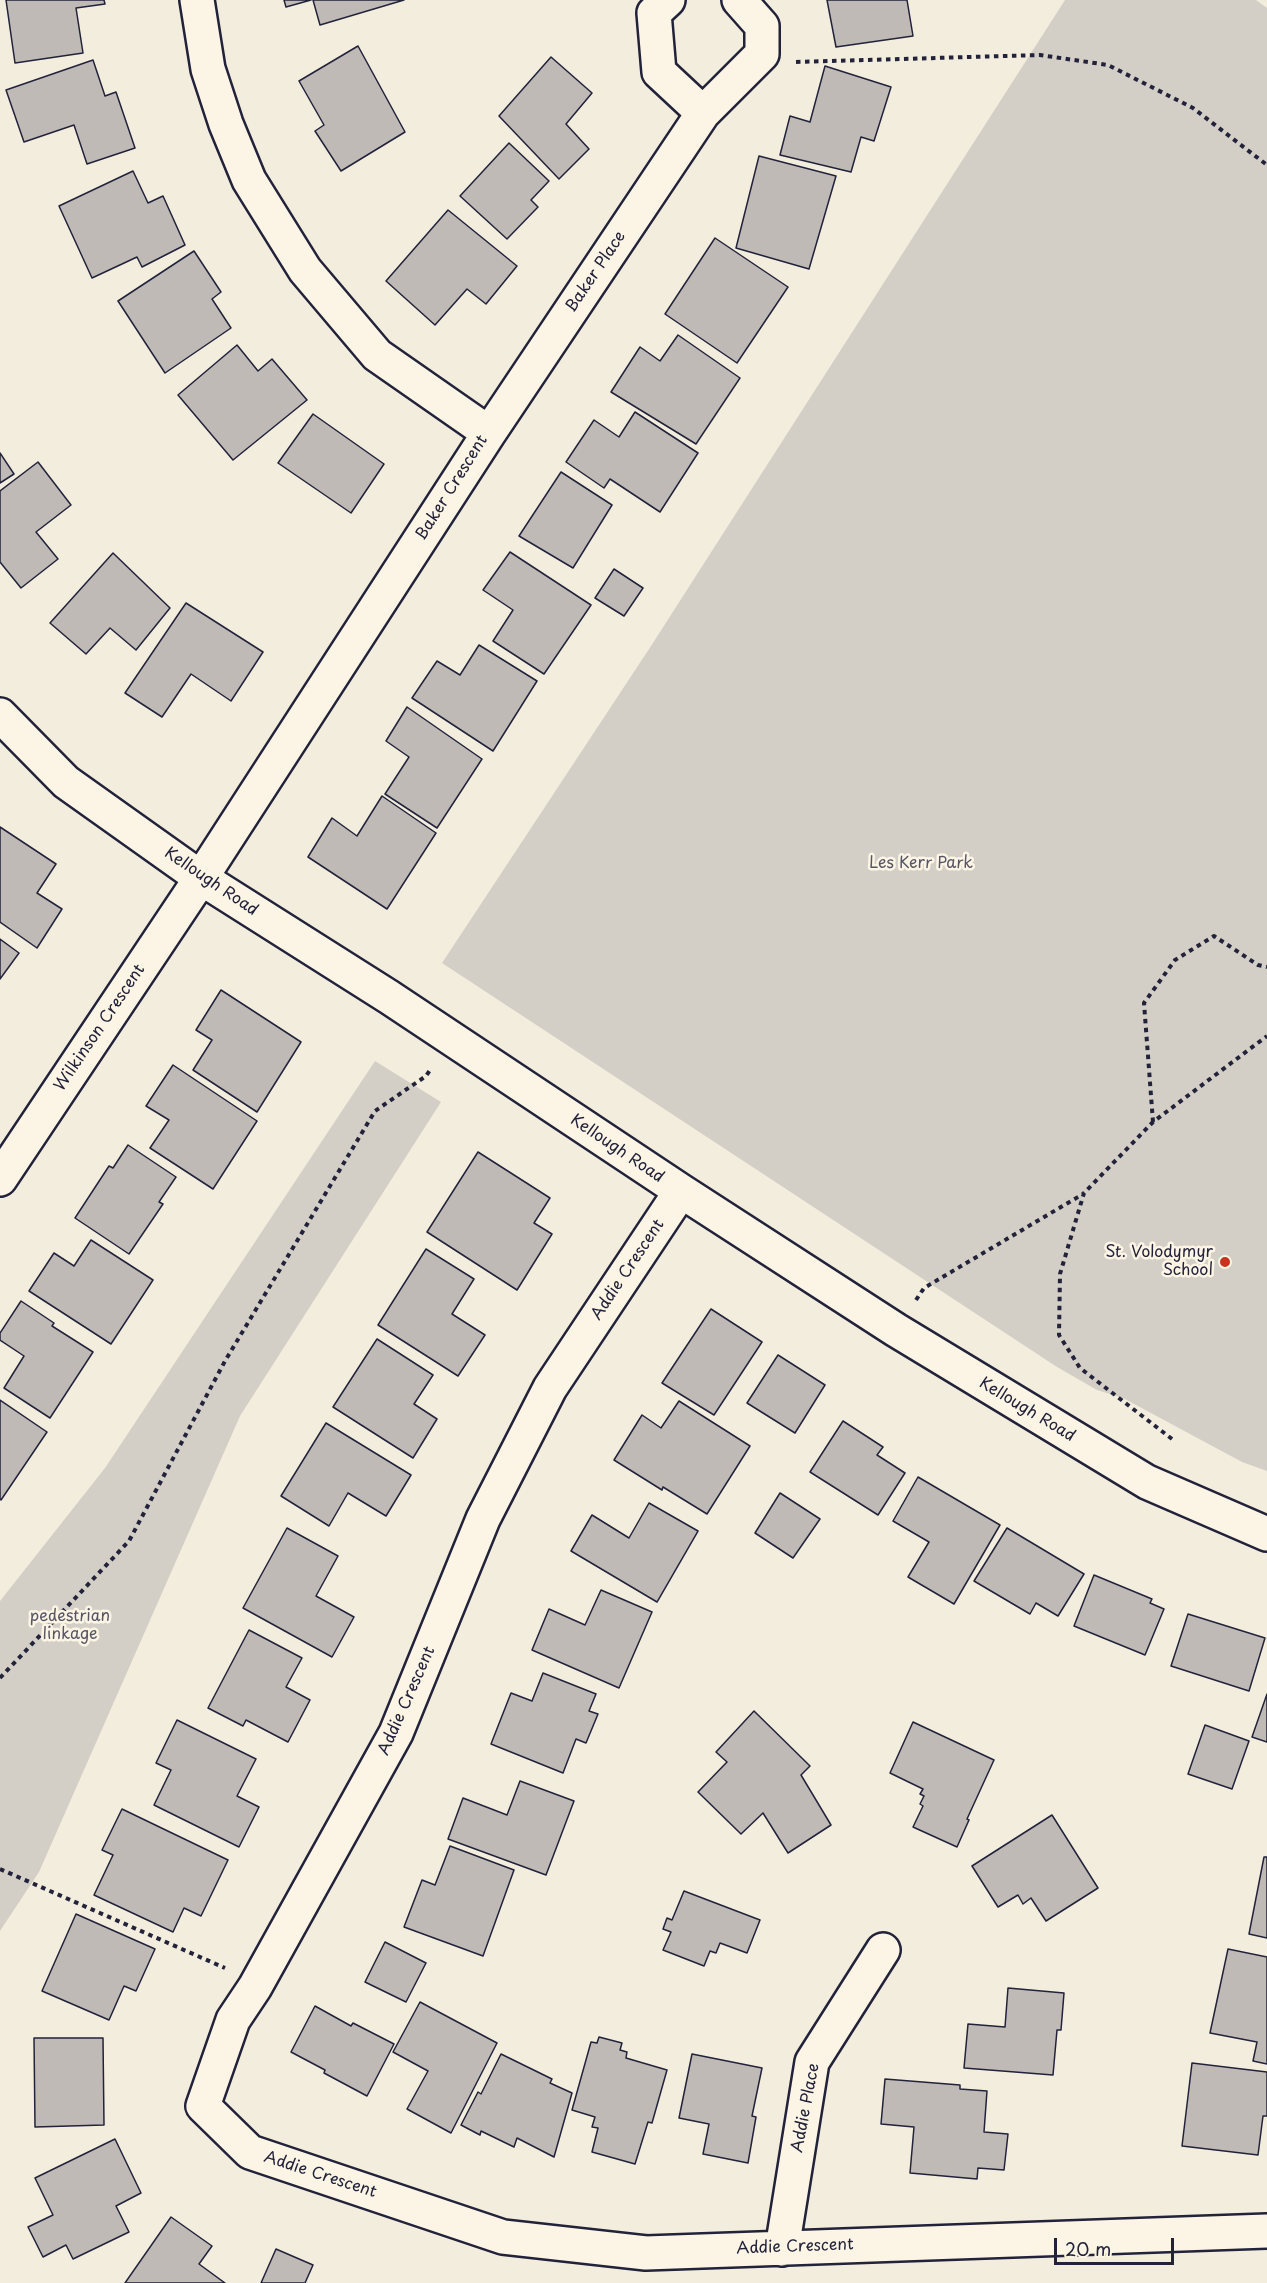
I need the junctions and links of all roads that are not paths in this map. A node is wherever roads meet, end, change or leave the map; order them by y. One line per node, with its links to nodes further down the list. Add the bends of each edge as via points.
1 (197, 0): 5 (street, Baker Crescent, via 208,69 226,124 249,180 305,270 376,355)
2 (668, 0): 4 (street, via 654,13 659,72)
3 (739, 0): 4 (street, Baker Place, via 762,26 762,54)
4 (703, 113): 5 (street, Baker Place)
5 (489, 433): 7 (street, Baker Crescent)
6 (0, 715): 7 (street, Kellough Road, via 66,783)
7 (201, 878): 8 (street, Wilkinson Crescent); 9 (street, Kellough Road, via 389,996)
8 (0, 1179)
9 (681, 1191): 10 (street, Kellough Road, via 896,1330 1147,1482); 13 (street, Addie Crescent, via 550,1388 483,1519 396,1733 255,1988 233,2020 203,2106 250,2152 503,2236 646,2253)
10 (1267, 1534)
11 (883, 1950): 13 (street, Addie Place, via 813,2062)
12 (1267, 2231): 13 (street, Addie Crescent)
13 (782, 2249)

